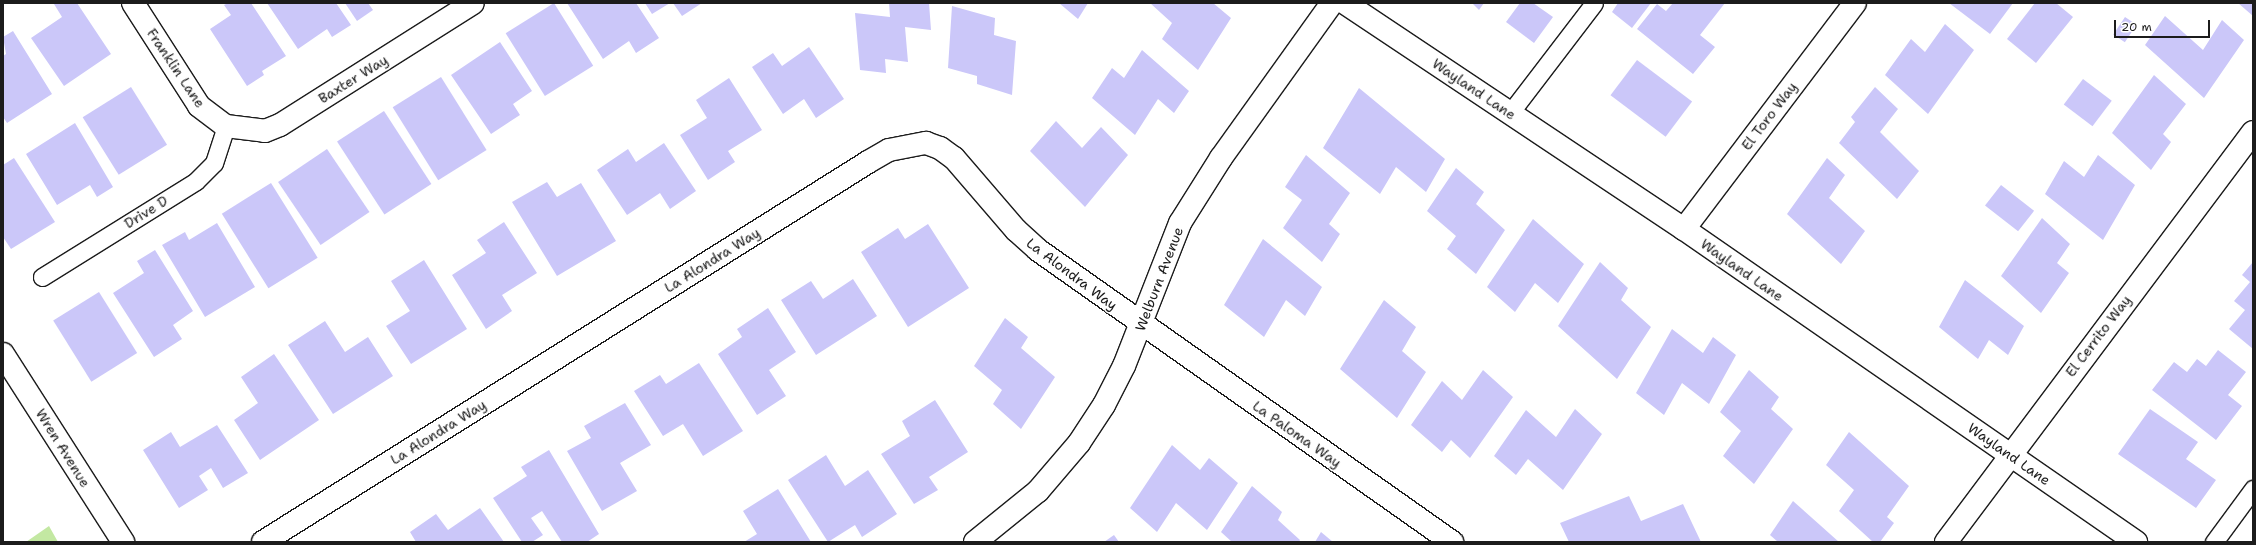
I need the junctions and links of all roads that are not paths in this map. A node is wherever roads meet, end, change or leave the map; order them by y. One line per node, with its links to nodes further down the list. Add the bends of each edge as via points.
1 (133, 3): 8 (street, Franklin Lane, via 199,106)
2 (473, 3): 8 (street, Baxter Way, via 280,125 265,131)
3 (1332, 3): 12 (street, Welburn Avenue, via 1221,158 1180,222)
4 (1345, 3): 7 (street, Wayland Lane)
5 (1594, 3): 7 (lane)
6 (1854, 3): 10 (street, El Toro Way)
7 (1510, 113): 10 (street, Wayland Lane)
8 (226, 126): 11 (lane, Drive D, via 214,164 196,181)
9 (2253, 132): 14 (street, El Cerrito Way)
10 (1684, 229): 14 (street, Wayland Lane)
11 (42, 277)
12 (1141, 325): 17 (street, La Alondra Way, via 1038,250 945,151 926,143 906,145 868,162); 18 (street, Welburn Avenue, via 1104,405 1079,443 1038,492); 19 (street, La Paloma Way)
13 (3, 354): 16 (street, Wren Avenue)
14 (2009, 454): 20 (street, El Cerrito Way); 21 (street, Wayland Lane)
15 (2253, 489): 22 (lane)
16 (123, 542)
17 (263, 542)
18 (975, 542)
19 (1452, 542)
20 (1946, 542)
21 (2136, 542)
22 (2214, 542)

